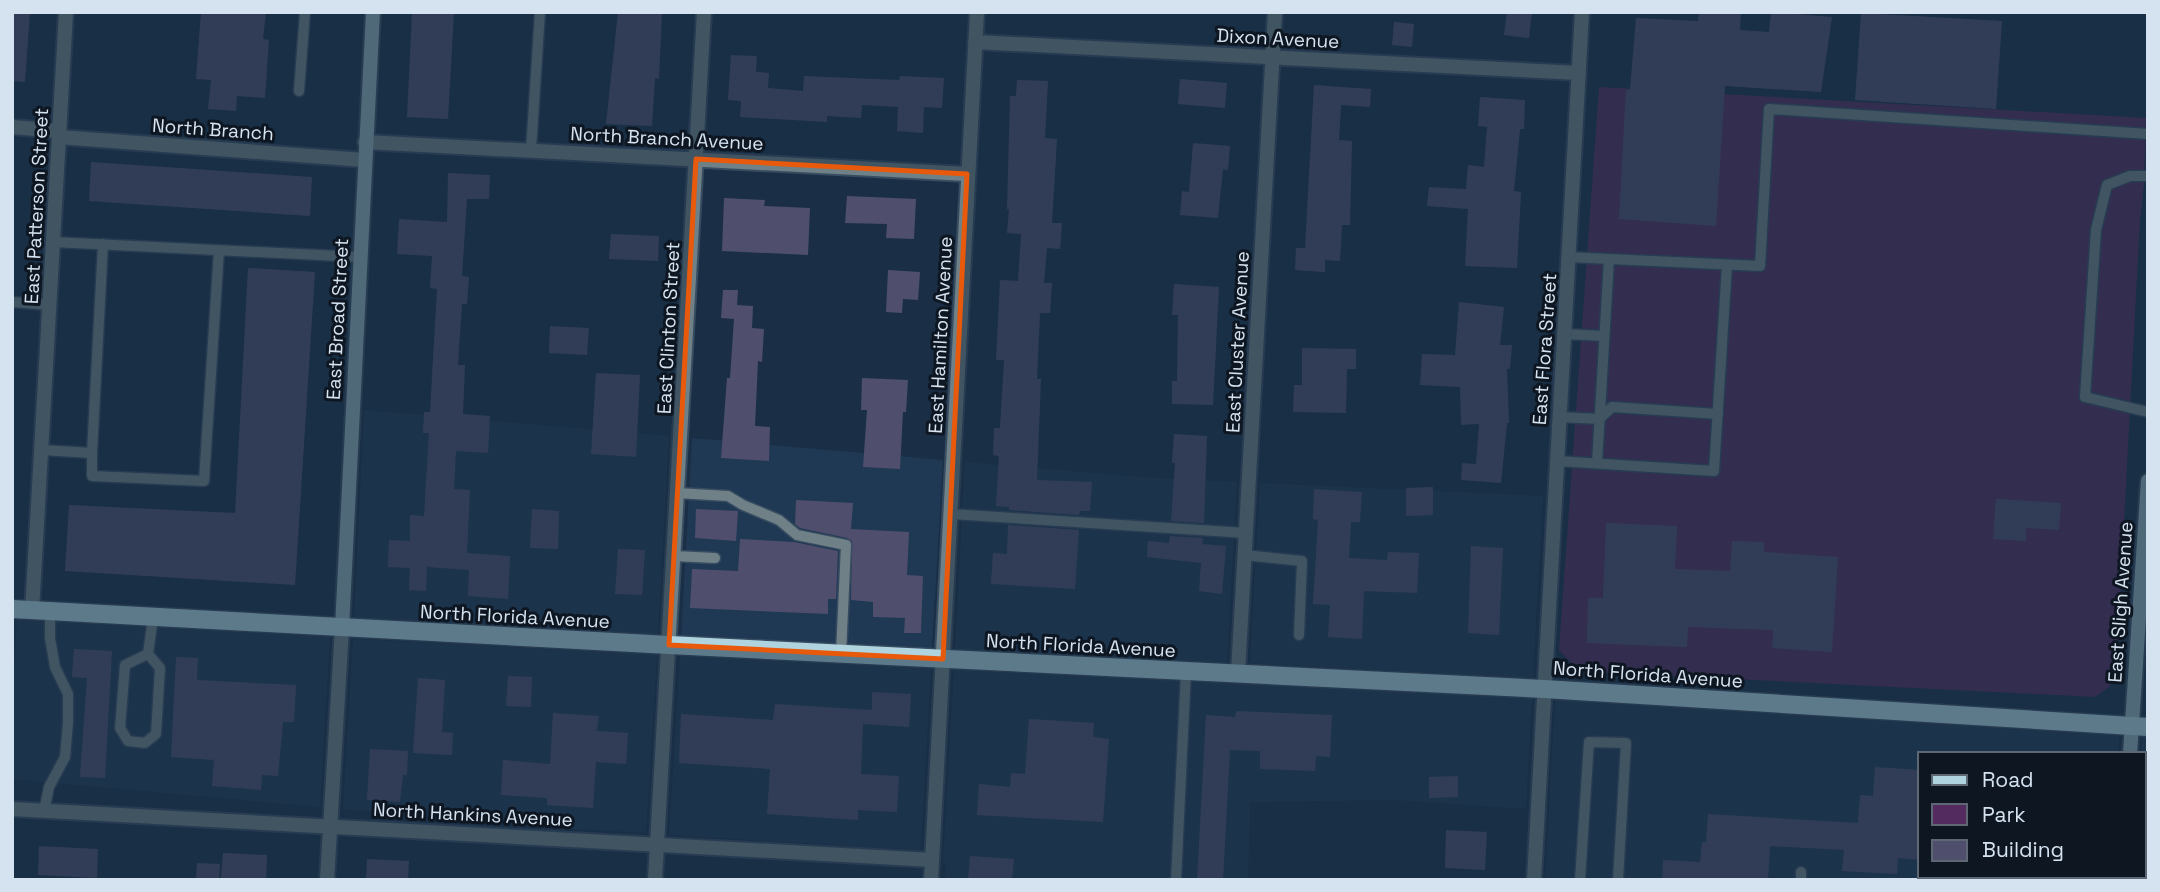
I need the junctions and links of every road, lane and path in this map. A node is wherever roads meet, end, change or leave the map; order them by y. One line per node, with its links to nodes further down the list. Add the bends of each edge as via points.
1 (66, 12): 14 (street, East Patterson Street)
2 (305, 12): 12 (lane)
3 (373, 12): 16 (street, East Broad Street)
4 (540, 12): 17 (lane)
5 (704, 12): 18 (street, East Clinton Street)
6 (977, 12): 9 (street, East Hamilton Avenue)
7 (1275, 12): 10 (street, East Cluster Avenue)
8 (1582, 12): 11 (street, East Flora Street)
9 (975, 42): 10 (street, Dixon Avenue); 20 (street, East Hamilton Avenue)
10 (1272, 57): 11 (street, Dixon Avenue); 44 (street, East Cluster Avenue)
11 (1579, 73): 26 (street, East Flora Street)
12 (299, 91)
13 (12, 127): 14 (street, North Branch)
14 (59, 134): 19 (street, North Branch); 22 (street, East Patterson Street)
15 (2148, 134): 28 (lane, via 1769,109 1760,266)
16 (365, 142): 17 (street, North Branch Avenue); 19 (street, East Broad Street)
17 (531, 150): 18 (street, North Branch Avenue)
18 (696, 159): 20 (street, North Branch Avenue); 42 (street, East Clinton Street)
19 (364, 160): 25 (street, East Broad Street)
20 (967, 174): 43 (street, East Hamilton Avenue)
21 (2148, 176): 33 (lane, via 2130,176 2106,185 2096,230 2085,397)
22 (53, 242): 23 (lane); 30 (street, East Patterson Street)
23 (103, 244): 24 (lane); 38 (lane)
24 (219, 250): 25 (lane); 38 (lane, via 204,481 92,475)
25 (360, 257): 51 (street, East Broad Street)
26 (1569, 257): 27 (lane); 31 (street, East Flora Street)
27 (1609, 259): 28 (lane); 32 (lane)
28 (1727, 265): 34 (lane)
29 (12, 302): 30 (lane)
30 (49, 305): 37 (street, East Patterson Street)
31 (1564, 334): 32 (lane); 35 (street, East Flora Street)
32 (1605, 336): 36 (lane)
33 (2148, 412)
34 (1718, 414): 36 (lane, via 1612,407); 40 (lane, via 1714,471)
35 (1559, 417): 36 (lane); 39 (street, East Flora Street)
36 (1599, 419): 40 (lane)
37 (41, 450): 38 (lane); 49 (street, East Patterson Street)
38 (92, 453)
39 (1557, 461): 40 (lane); 59 (street, East Flora Street)
40 (1597, 463)
41 (2148, 481): 60 (street, East Sligh Avenue)
42 (677, 492): 46 (street, East Clinton Street); 55 (lane, via 728,496 779,520 797,535 846,545)
43 (951, 514): 44 (lane); 56 (street, East Hamilton Avenue)
44 (1246, 533): 45 (street, East Cluster Avenue)
45 (1244, 555): 52 (lane, via 1302,561); 58 (street, East Cluster Avenue)
46 (674, 556): 47 (lane); 53 (street, East Clinton Street)
47 (715, 558)
48 (12, 609): 49 (main road, North Florida Avenue)
49 (41, 611): 50 (main road, North Florida Avenue); 63 (lane, via 55,667 68,694 65,757 49,787)
50 (153, 617): 51 (main road, North Florida Avenue); 54 (lane)
51 (342, 628): 53 (main road, North Florida Avenue); 64 (street)
52 (1298, 635)
53 (669, 645): 55 (main road, North Florida Avenue); 65 (street, East Clinton Street)
54 (148, 654): 54 (lane, via 125,665 120,728 128,741 145,743 156,734 160,668)
55 (841, 654): 56 (main road, North Florida Avenue)
56 (943, 659): 57 (main road, North Florida Avenue); 66 (street, East Hamilton Avenue)
57 (1186, 671): 58 (main road, North Florida Avenue); 70 (lane)
58 (1238, 673): 59 (main road, North Florida Avenue)
59 (1544, 689): 60 (main road, North Florida Avenue); 71 (street, East Flora Street)
60 (2139, 727): 61 (street, East Sligh Avenue)
61 (2131, 752)
62 (12, 809): 63 (street, North Hankins Avenue)
63 (44, 811): 64 (street, North Hankins Avenue)
64 (330, 825): 65 (street, North Hankins Avenue); 67 (street)
65 (657, 844): 66 (street, North Hankins Avenue); 68 (street, East Clinton Street)
66 (932, 860): 69 (street, East Hamilton Avenue)
67 (327, 880)
68 (655, 880)
69 (931, 880)
70 (1176, 880)
71 (1534, 880)
72 (1580, 880): 73 (lane, via 1588,741 1626,743)
73 (1618, 880)

